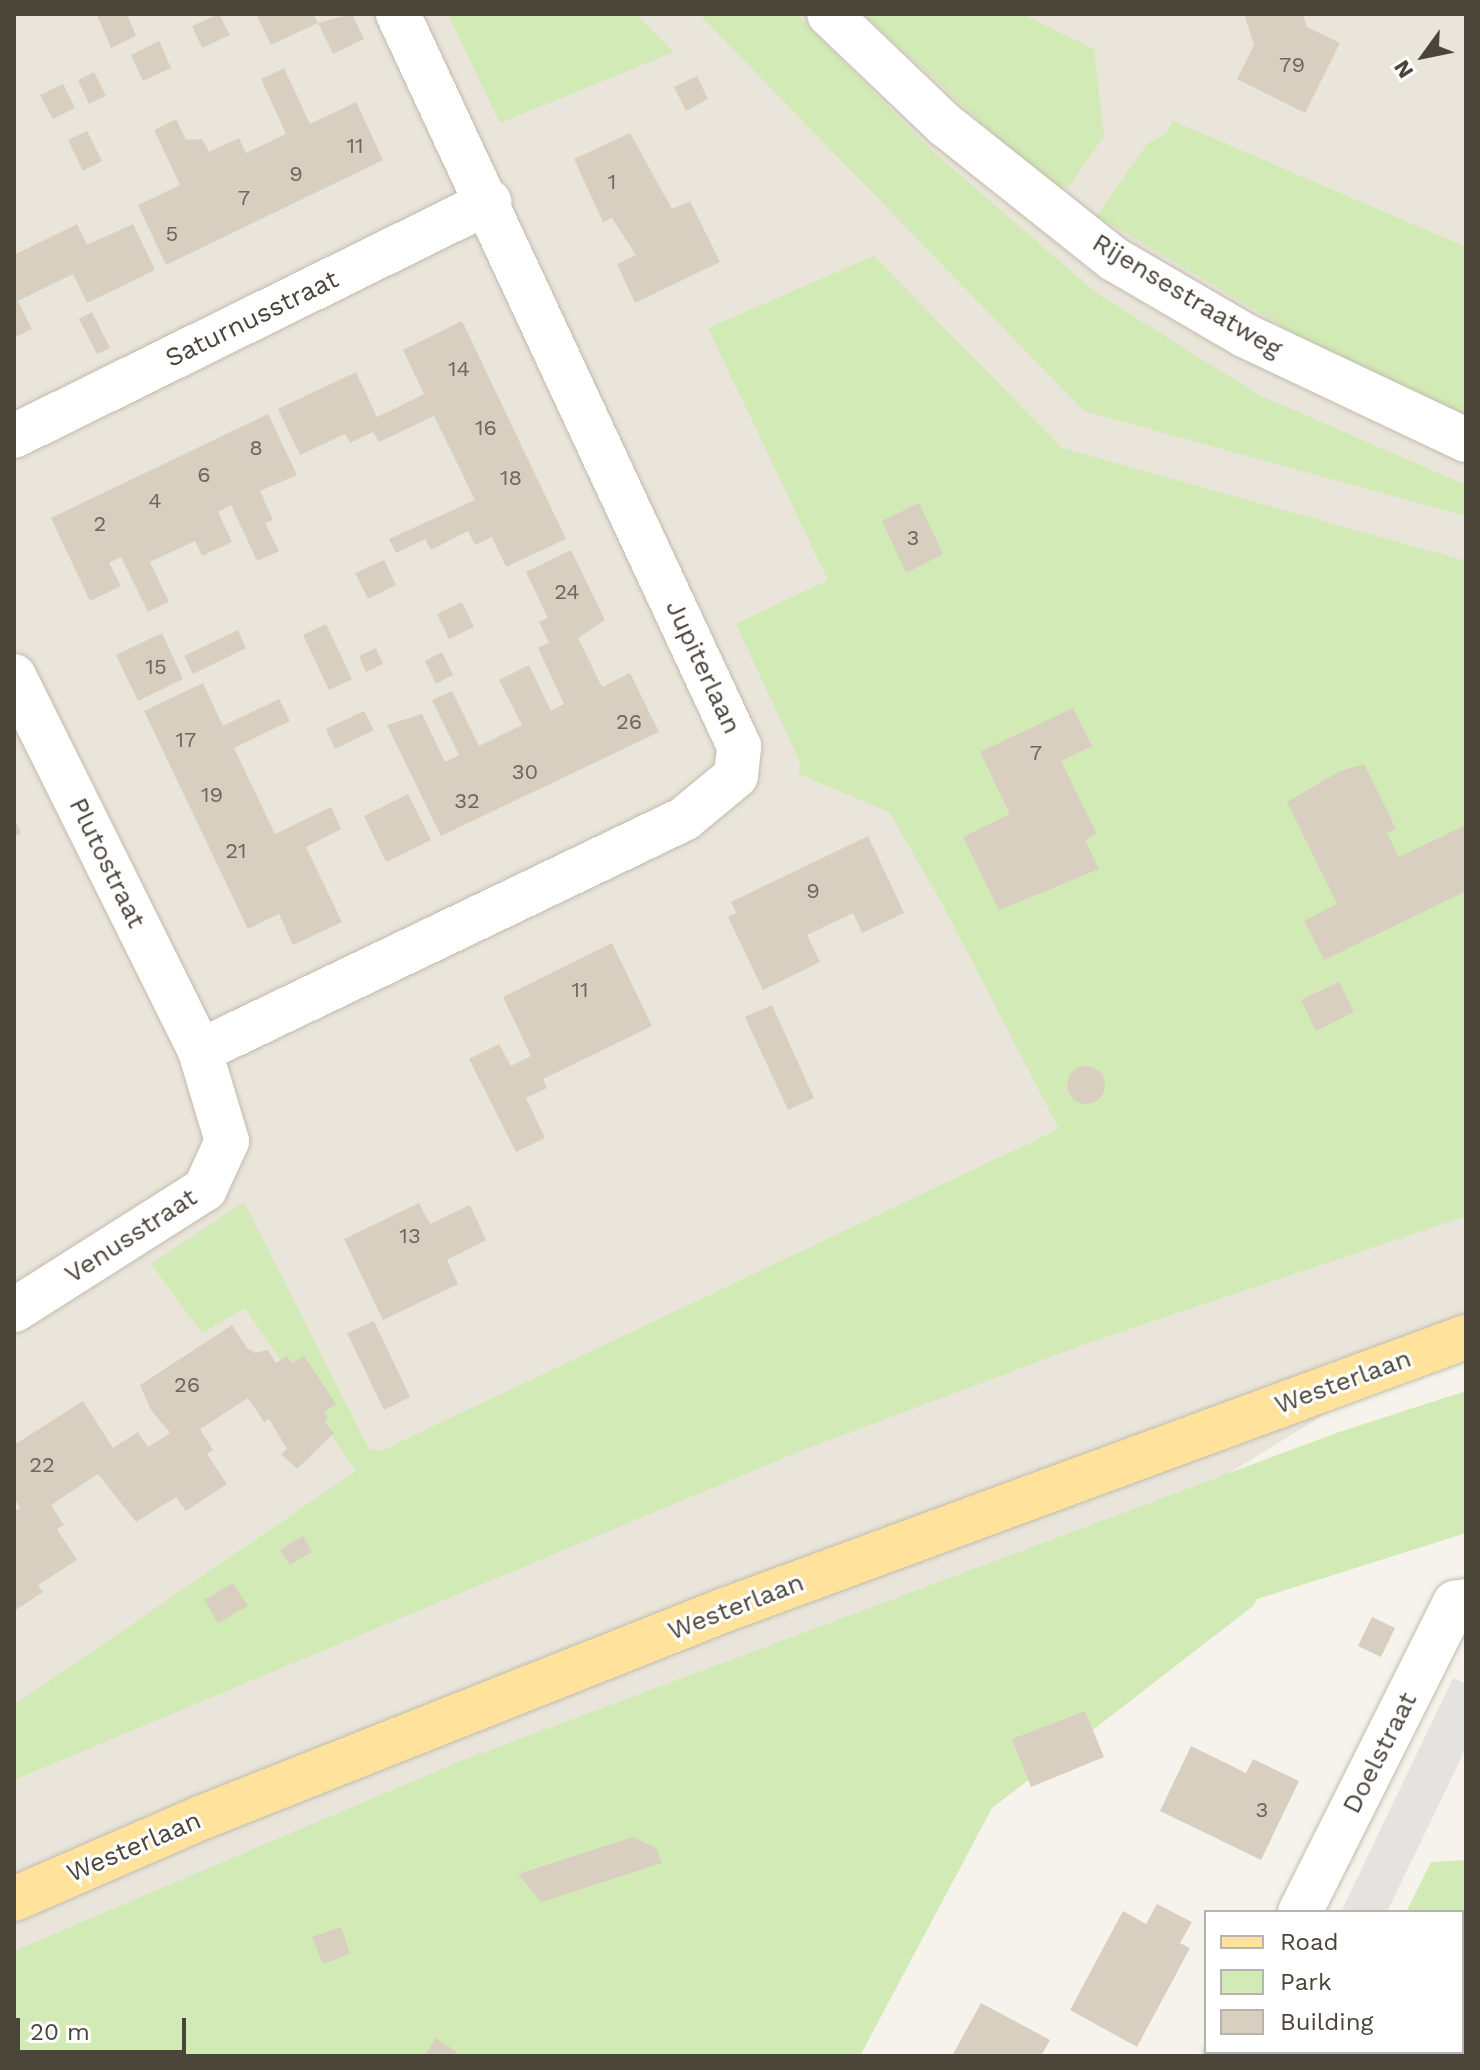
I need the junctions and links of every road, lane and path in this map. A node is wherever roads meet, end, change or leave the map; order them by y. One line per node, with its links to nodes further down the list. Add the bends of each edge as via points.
1 (398, 14): 3 (street, Jupiterlaan)
2 (829, 14): 5 (street, Rijensestraatweg, via 944,124 1114,259 1244,335)
3 (489, 202): 4 (street, Saturnusstraat); 7 (street, Jupiterlaan, via 739,746 736,776 684,819)
4 (14, 436)
5 (1466, 440)
6 (14, 676): 7 (street, Plutostraat)
7 (200, 1051): 8 (street, Venusstraat, via 227,1141 205,1189)
8 (14, 1310)
9 (1466, 1337): 11 (main road, Westerlaan, via 722,1611 203,1817)
10 (1466, 1601): 12 (street, Doelstraat, via 1455,1603)
11 (14, 1899)
12 (1301, 1910)

